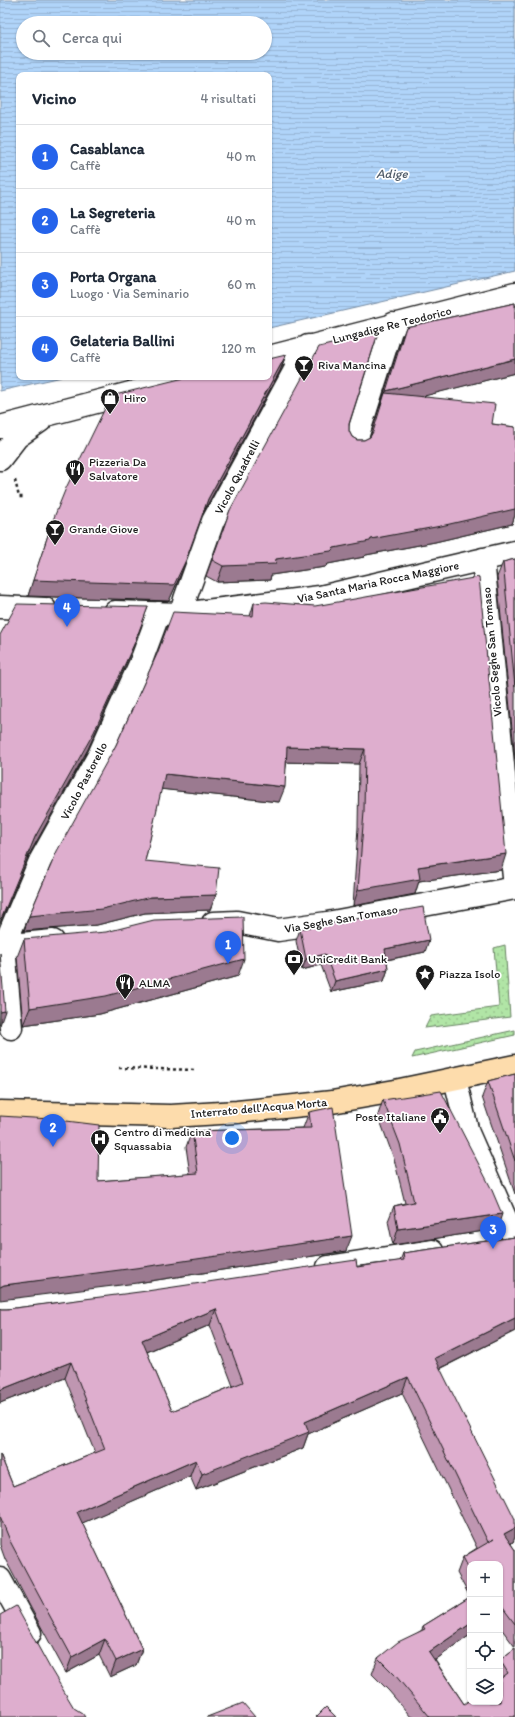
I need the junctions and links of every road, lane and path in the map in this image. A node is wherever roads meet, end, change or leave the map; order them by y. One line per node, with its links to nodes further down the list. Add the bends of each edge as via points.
1 (515, 294): 2 (street, Lungadige Re Teodorico)
2 (393, 324): 3 (street, Lungadige Re Teodorico); 9 (street)
3 (308, 346): 4 (street, Lungadige Re Teodorico); 17 (street, Vicolo Quadrelli, via 213,521)
4 (272, 355)
5 (181, 380): 7 (street)
6 (0, 413): 7 (street)
7 (49, 415): 8 (street); 10 (street, via 17,437)
8 (0, 427)
9 (355, 444)
10 (0, 459)
11 (515, 551): 12 (street, Via Santa Maria Rocca Maggiore)
12 (483, 559): 17 (street, Via Santa Maria Rocca Maggiore, via 320,597); 18 (street, Vicolo Seghe San Tomaso)
13 (0, 607): 14 (street)
14 (64, 610)
15 (96, 611): 16 (street, Via Santa Maria Rocca Maggiore)
16 (159, 613): 17 (street, Via Santa Maria Rocca Maggiore); 21 (street, Vicolo Pastorello, via 140,664 99,755 40,861)
17 (181, 614)
18 (515, 888): 19 (street, Via Seghe San Tomaso, via 278,930 237,922)
19 (192, 924)
20 (75, 939): 21 (street)
21 (2, 946): 22 (street)
22 (11, 1028)
23 (515, 1066): 26 (main road, Interrato dell'Acqua Morta)
24 (119, 1068): 25 (path)
25 (197, 1070)
26 (455, 1079): 27 (main road, Interrato dell'Acqua Morta, via 332,1102 237,1112 171,1116); 28 (street, via 468,1132)
27 (0, 1112)
28 (515, 1239): 29 (street)
29 (491, 1242)
30 (452, 1248): 31 (street)
31 (311, 1269)
32 (0, 1579): 33 (street)
33 (40, 1651)

